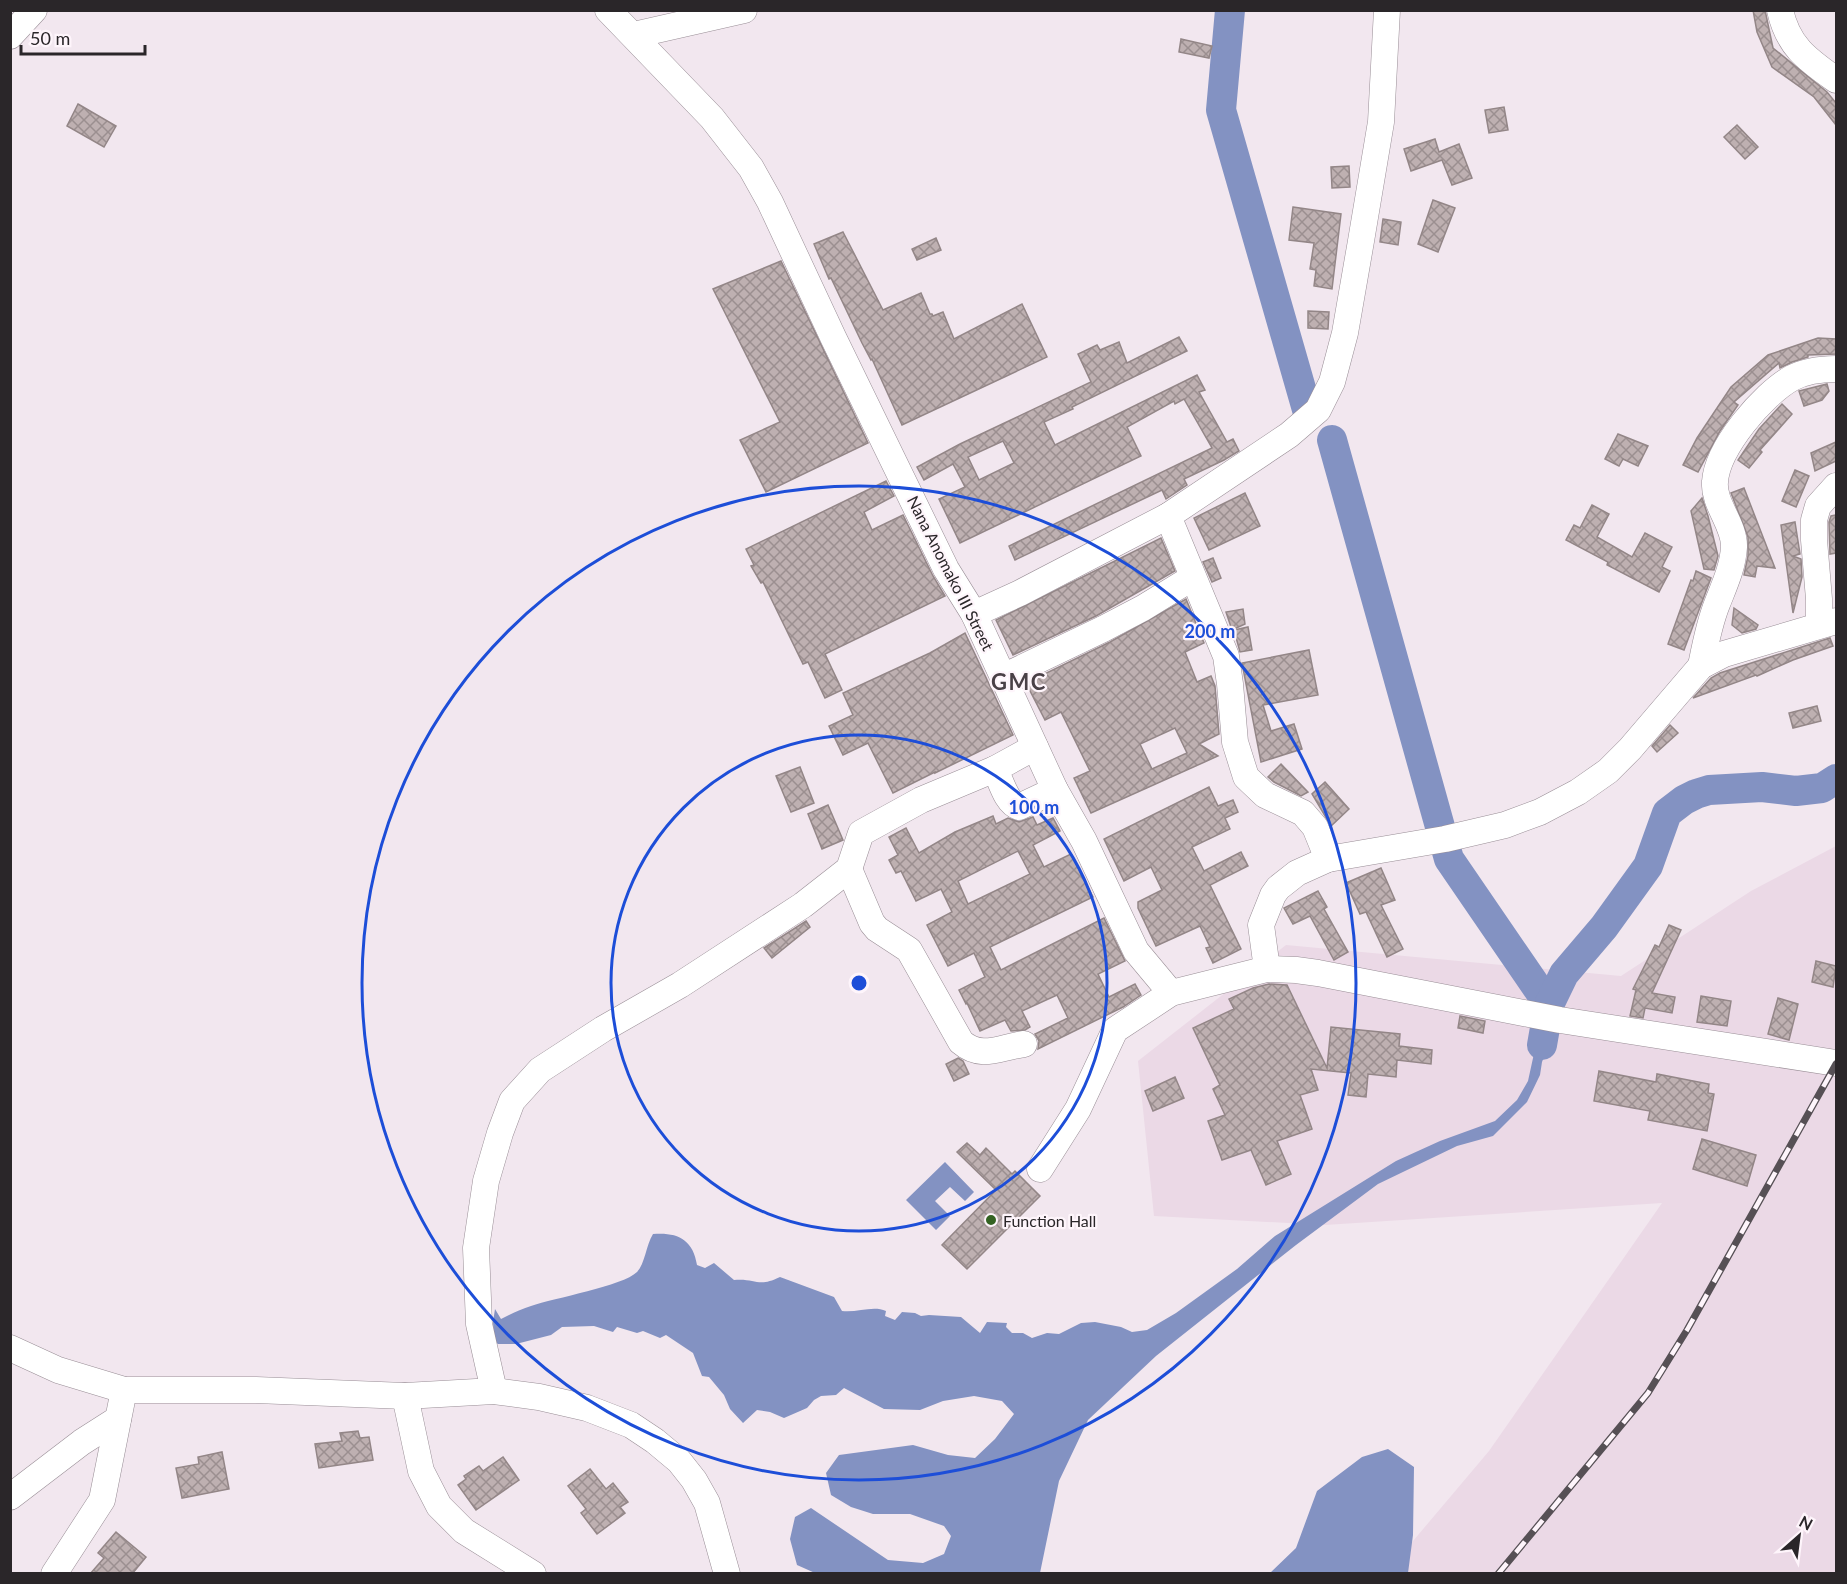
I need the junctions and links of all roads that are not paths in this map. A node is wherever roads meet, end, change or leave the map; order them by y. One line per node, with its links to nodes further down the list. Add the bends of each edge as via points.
1 (34, 10): 7 (street)
2 (608, 10): 6 (street, Nana Anomako III Street)
3 (744, 10): 6 (street)
4 (1387, 10): 11 (street, via 1382,122 1345,333 1327,395 1318,410 1289,435)
5 (1780, 10): 8 (street, via 1800,52)
6 (634, 35): 13 (street, Nana Anomako III Street, via 712,118 751,168 946,569)
7 (10, 36)
8 (1836, 80)
9 (1836, 369): 15 (street, via 1803,374 1783,384 1748,418 1719,464 1714,483 1734,545)
10 (1836, 486): 14 (street, via 1818,506 1814,520 1819,599)
11 (1168, 516): 12 (street); 13 (street)
12 (1192, 578): 16 (street, via 1103,629); 20 (street, via 1226,656 1236,742 1246,777 1265,795 1303,813 1315,827)
13 (974, 614): 16 (street, Nana Anomako III Street)
14 (1828, 623): 15 (street, via 1724,654)
15 (1701, 666): 20 (street, via 1608,771 1540,812 1445,839)
16 (1003, 677): 17 (street, Nana Anomako III Street)
17 (1035, 747): 18 (street); 19 (street, Nana Anomako III Street)
18 (995, 769): 19 (street, via 1015,806); 21 (street, via 921,800 861,833)
19 (1055, 790): 23 (street, Nana Anomako III Street, via 1136,951)
20 (1328, 859): 22 (street, via 1297,873 1273,896 1260,925)
21 (849, 869): 24 (street, via 872,923 909,950 961,1042 977,1052); 29 (street, via 746,943 540,1070 512,1101 486,1180 476,1248 479,1323)
22 (1267, 969): 23 (street); 25 (street, via 1318,973 1560,1020)
23 (1171, 993): 26 (street, via 1115,1029 1078,1109)
24 (1024, 1044)
25 (1836, 1063)
26 (1040, 1168)
27 (10, 1348): 28 (street, via 58,1370)
28 (124, 1390): 30 (street); 31 (street)
29 (494, 1391): 30 (street); 35 (street, via 587,1408 631,1425 655,1441 679,1461 707,1503)
30 (405, 1396): 34 (street, via 421,1471 439,1506 464,1531)
31 (118, 1419): 32 (street); 33 (street, via 102,1500)
32 (10, 1497)
33 (54, 1574)
34 (532, 1574)
35 (727, 1574)

